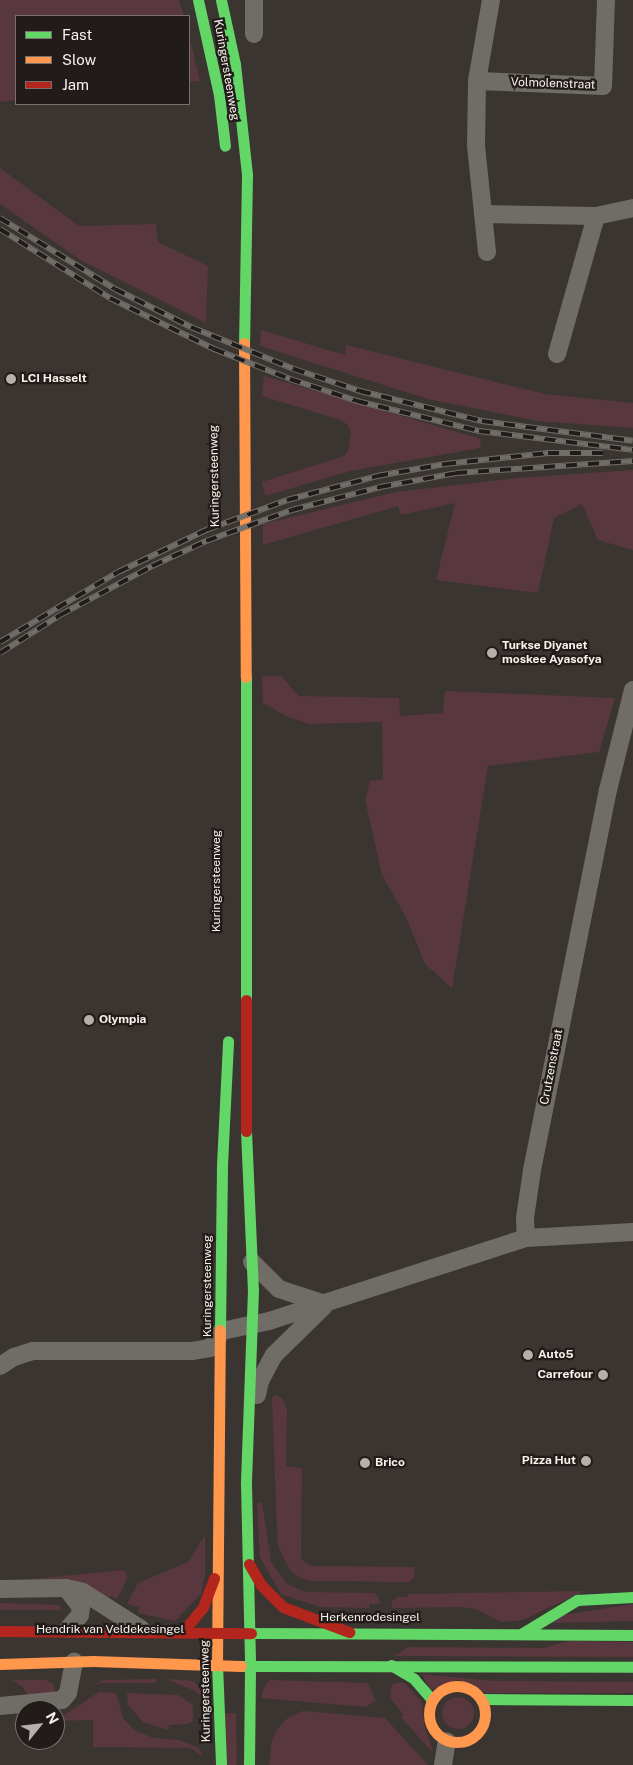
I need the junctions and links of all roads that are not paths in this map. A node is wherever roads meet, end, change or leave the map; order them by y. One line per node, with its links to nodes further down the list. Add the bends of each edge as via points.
1 (198, 0): 8 (main road, Kuringersteenweg, via 219,94)
2 (221, 0): 18 (main road, Kuringersteenweg, via 235,64 247,175 243,427 247,717 246,1170)
3 (254, 0): 6 (street)
4 (491, 0): 7 (street)
5 (606, 0): 7 (street, Volmolenstraat, via 603,86)
6 (254, 34)
7 (477, 81): 10 (street, via 476,145)
8 (226, 160)
9 (633, 208): 11 (street)
10 (483, 214): 11 (street); 12 (street)
11 (596, 216): 13 (street)
12 (487, 252)
13 (556, 354)
14 (633, 690): 17 (street, Crutzenstraat, via 608,790 532,1170 525,1218)
15 (229, 1026): 21 (main road, Kuringersteenweg, via 222,1165)
16 (633, 1232): 17 (street)
17 (526, 1238): 19 (street)
18 (250, 1259): 19 (street, via 279,1289); 20 (main road, Kuringersteenweg)
19 (325, 1304): 20 (street); 23 (street, via 274,1355 260,1381)
20 (252, 1326): 21 (street); 23 (main road, Kuringersteenweg)
21 (222, 1330): 22 (street, via 210,1348 192,1351 33,1351); 25 (main road, Kuringersteenweg)
22 (0, 1366)
23 (247, 1426): 24 (main road, Kuringersteenweg)
24 (249, 1563): 34 (main road, Kuringersteenweg); 35 (main road, via 261,1585 283,1607)
25 (220, 1568): 32 (main road, via 209,1585 203,1607); 33 (main road, Kuringersteenweg)
26 (0, 1588): 27 (street)
27 (66, 1588): 29 (street, via 81,1607 80,1616); 31 (street, via 83,1592)
28 (633, 1597): 36 (main road, via 577,1600)
29 (68, 1629): 30 (main road, Hendrik van Veldekesingel); 31 (main road, Hendrik van Veldekesingel)
30 (0, 1630)
31 (143, 1630): 32 (main road, Hendrik van Veldekesingel)
32 (184, 1630): 33 (main road, Hendrik van Veldekesingel)
33 (219, 1631): 34 (main road, Herkenrodesingel); 40 (main road, Kuringersteenweg)
34 (251, 1632): 35 (main road, Herkenrodesingel); 42 (main road, Kuringersteenweg)
35 (349, 1632): 36 (main road, Herkenrodesingel)
36 (521, 1634): 37 (main road, Herkenrodesingel)
37 (633, 1635)
38 (74, 1662): 39 (main road); 40 (main road); 48 (street, via 68,1693 62,1700)
39 (0, 1664)
40 (217, 1664): 42 (main road); 51 (main road, Kuringersteenweg)
41 (391, 1665): 42 (main road); 43 (main road); 45 (main road, via 414,1679)
42 (250, 1666): 52 (main road, Kuringersteenweg)
43 (633, 1667)
44 (481, 1699): 45 (main road, via 466,1687 457,1685 439,1692); 46 (main road); 49 (main road)
45 (432, 1700): 50 (main road, via 430,1721 434,1731)
46 (533, 1700): 47 (main road); 49 (main road, via 498,1710)
47 (633, 1700)
48 (0, 1706)
49 (485, 1720): 50 (main road, via 472,1738 464,1742)
50 (447, 1741): 53 (street)
51 (221, 1765)
52 (249, 1765)
53 (443, 1765)

